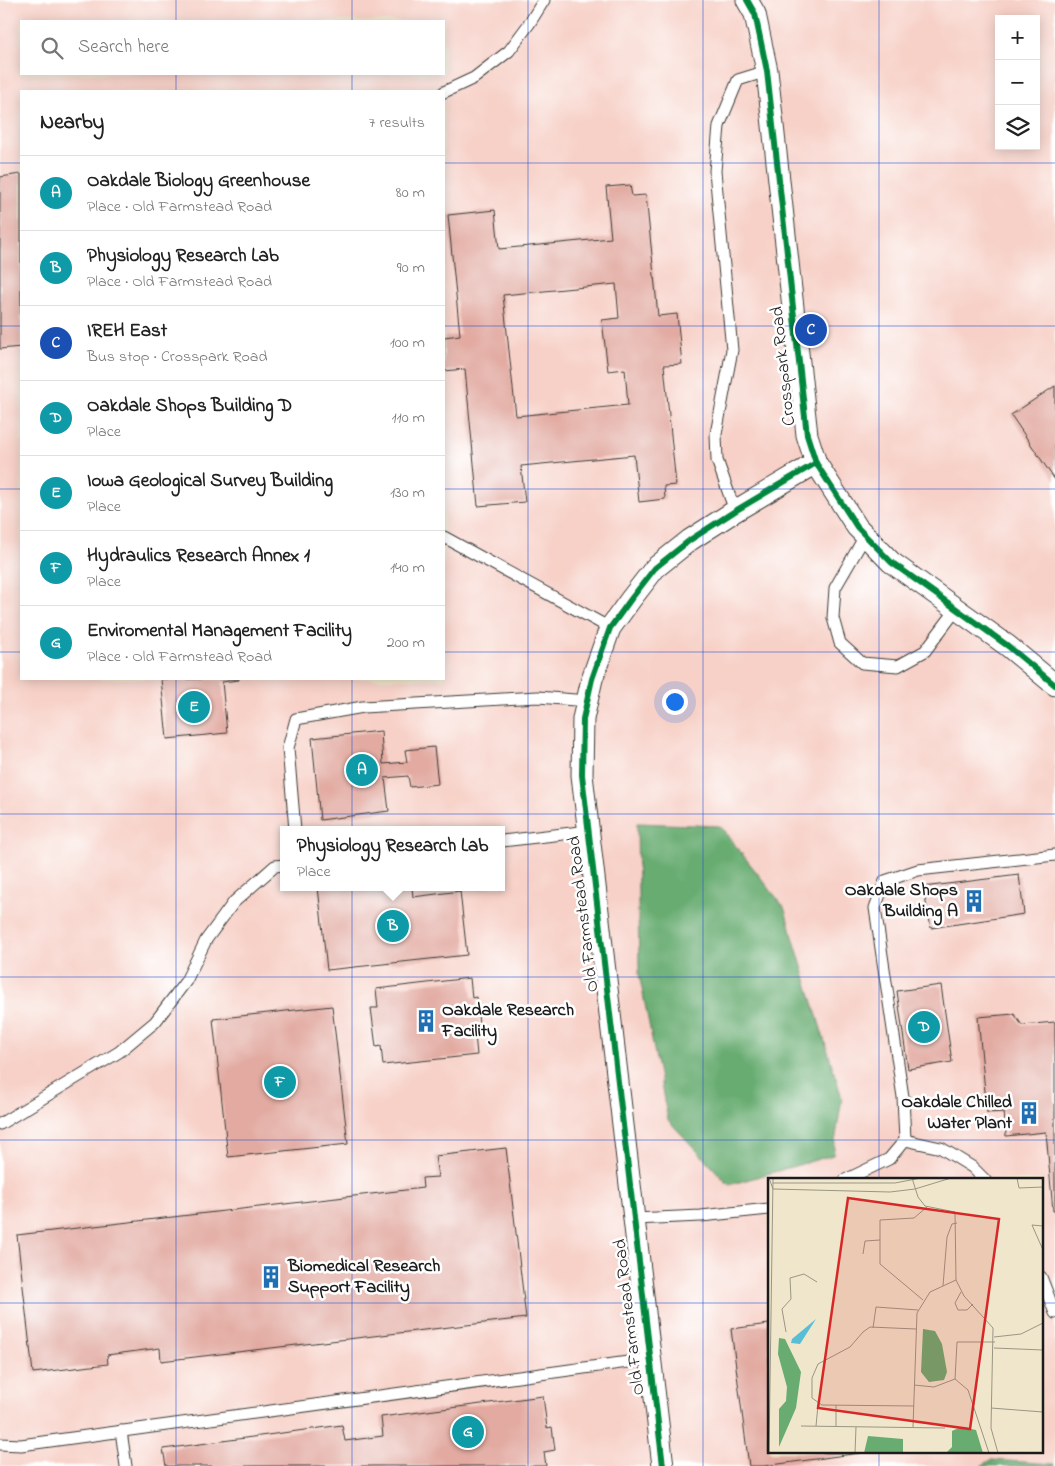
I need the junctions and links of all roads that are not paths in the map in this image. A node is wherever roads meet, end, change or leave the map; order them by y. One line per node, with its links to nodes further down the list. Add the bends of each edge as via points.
1 (544, 0): 4 (lane, via 509,51 474,78)
2 (746, 0): 3 (street, Crosspark Road, via 755,14)
3 (767, 71): 5 (street, Crosspark Road, via 807,435); 6 (lane, via 738,80 719,126 715,171 732,350 716,434 717,460)
4 (445, 92)
5 (816, 462): 6 (street, Old Farmstead Road); 7 (street, Crosspark Road)
6 (735, 511): 10 (street, Old Farmstead Road, via 655,568)
7 (865, 536): 9 (street, Crosspark Road, via 891,562); 9 (lane, via 835,588 833,618 840,643 862,663 898,666 925,651)
8 (445, 538): 10 (lane)
9 (956, 610): 11 (street, Crosspark Road, via 1008,646)
10 (610, 628): 12 (street, Old Farmstead Road)
11 (1055, 685)
12 (587, 701): 13 (lane, via 538,697 363,707 296,719 288,748); 14 (street, Old Farmstead Road, via 583,719 582,775)
13 (296, 826)
14 (589, 831): 15 (lane); 23 (street, Old Farmstead Road)
15 (505, 841)
16 (1055, 855): 19 (lane, via 918,870 885,881 875,908 902,1097)
17 (280, 866): 18 (lane, via 275,866 234,902 206,940 186,981 154,1022 119,1052)
18 (0, 1124)
19 (905, 1140): 20 (lane, via 889,1159); 21 (lane, via 941,1148 972,1167)
20 (849, 1178)
21 (983, 1178)
22 (768, 1209): 23 (lane)
23 (634, 1219): 26 (street, Old Farmstead Road)
24 (1042, 1280): 25 (lane)
25 (1055, 1313)
26 (650, 1359): 27 (lane); 30 (street, Old Farmstead Road)
27 (121, 1431): 28 (lane, via 21,1445); 29 (lane)
28 (0, 1444)
29 (126, 1466)
30 (663, 1466)

